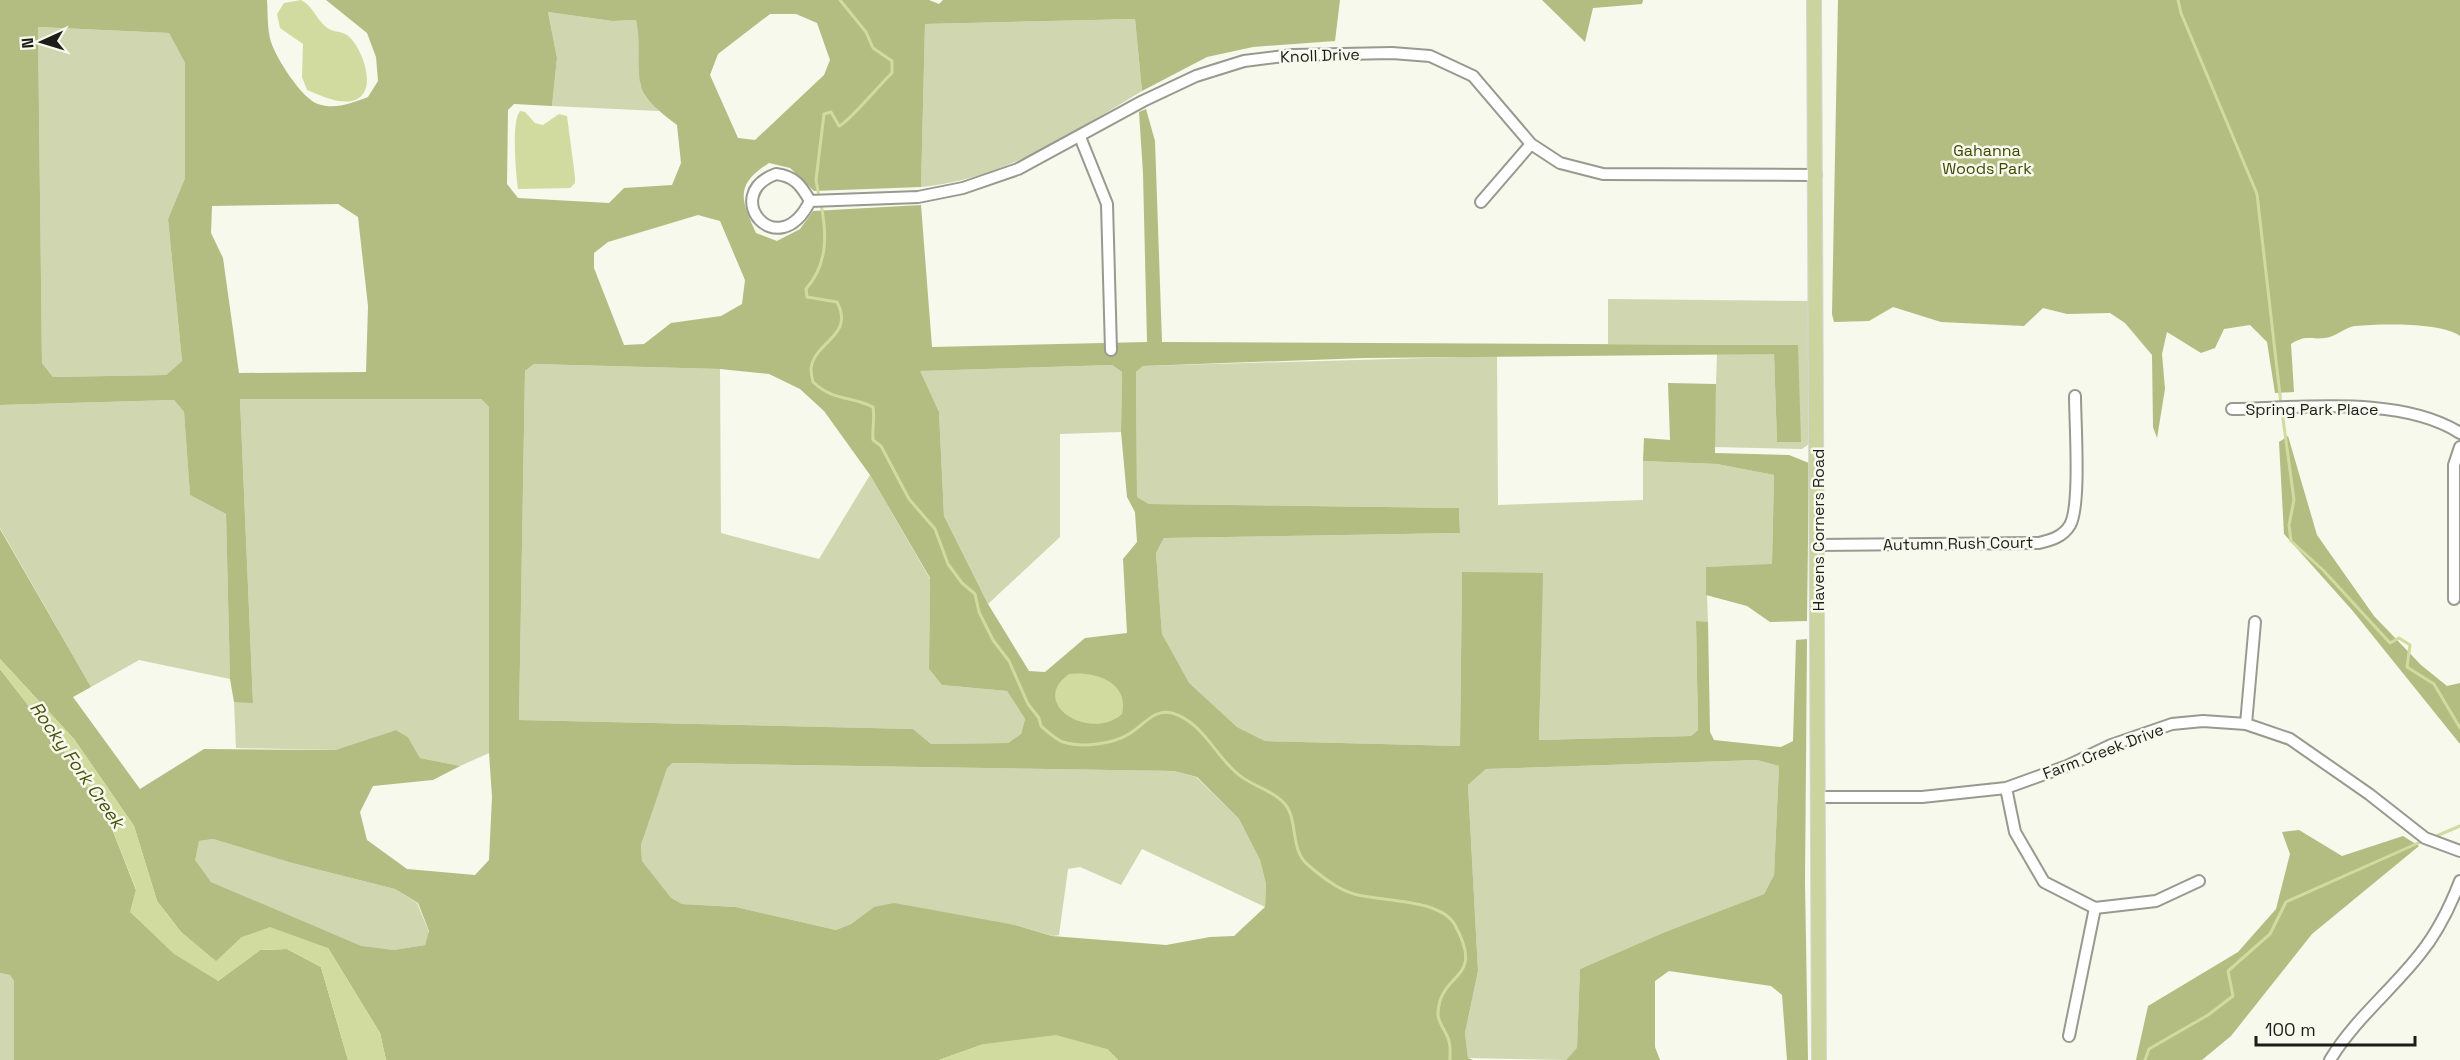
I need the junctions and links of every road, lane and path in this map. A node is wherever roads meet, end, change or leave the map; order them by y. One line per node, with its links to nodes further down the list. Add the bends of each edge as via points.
1 (1815, 0): 4 (main road, Havens Corners Road)
2 (1080, 137): 3 (street, Knoll Drive, via 1143,100 1196,76 1244,61 1293,55 1392,53 1430,56 1473,76); 5 (street, Knoll Drive, via 1018,169 963,188 918,196); 7 (street, via 1107,204)
3 (1531, 144): 4 (street, Knoll Drive, via 1560,164 1603,174); 6 (street)
4 (1816, 175): 12 (main road, Havens Corners Road)
5 (810, 201): 5 (street, via 802,186 789,176 776,174 764,179 752,200 759,221 773,228 788,228 802,217)
6 (1481, 202)
7 (1111, 350)
8 (2075, 396): 12 (street, Autumn Rush Court, via 2075,507 2070,525 2057,538 2039,543)
9 (2232, 409): 10 (street, Spring Park Place, via 2392,409)
10 (2460, 433)
11 (2460, 447): 13 (street, via 2454,465)
12 (1818, 545): 17 (main road, Havens Corners Road)
13 (2454, 599)
14 (2255, 622): 15 (street)
15 (2246, 724): 16 (street, Farm Creek Drive, via 2172,724); 18 (street, Farm Creek Drive, via 2290,739 2425,838)
16 (2006, 788): 17 (street, Farm Creek Drive, via 1922,796); 21 (street, via 2015,832 2044,882)
17 (1819, 797): 23 (main road, Havens Corners Road)
18 (2460, 851)
19 (2199, 881): 21 (street, via 2156,901)
20 (2460, 881): 24 (street, via 2449,908 2421,953 2344,1036)
21 (2095, 908): 22 (street)
22 (2070, 1036)
23 (1819, 1060)
24 (2330, 1060)

